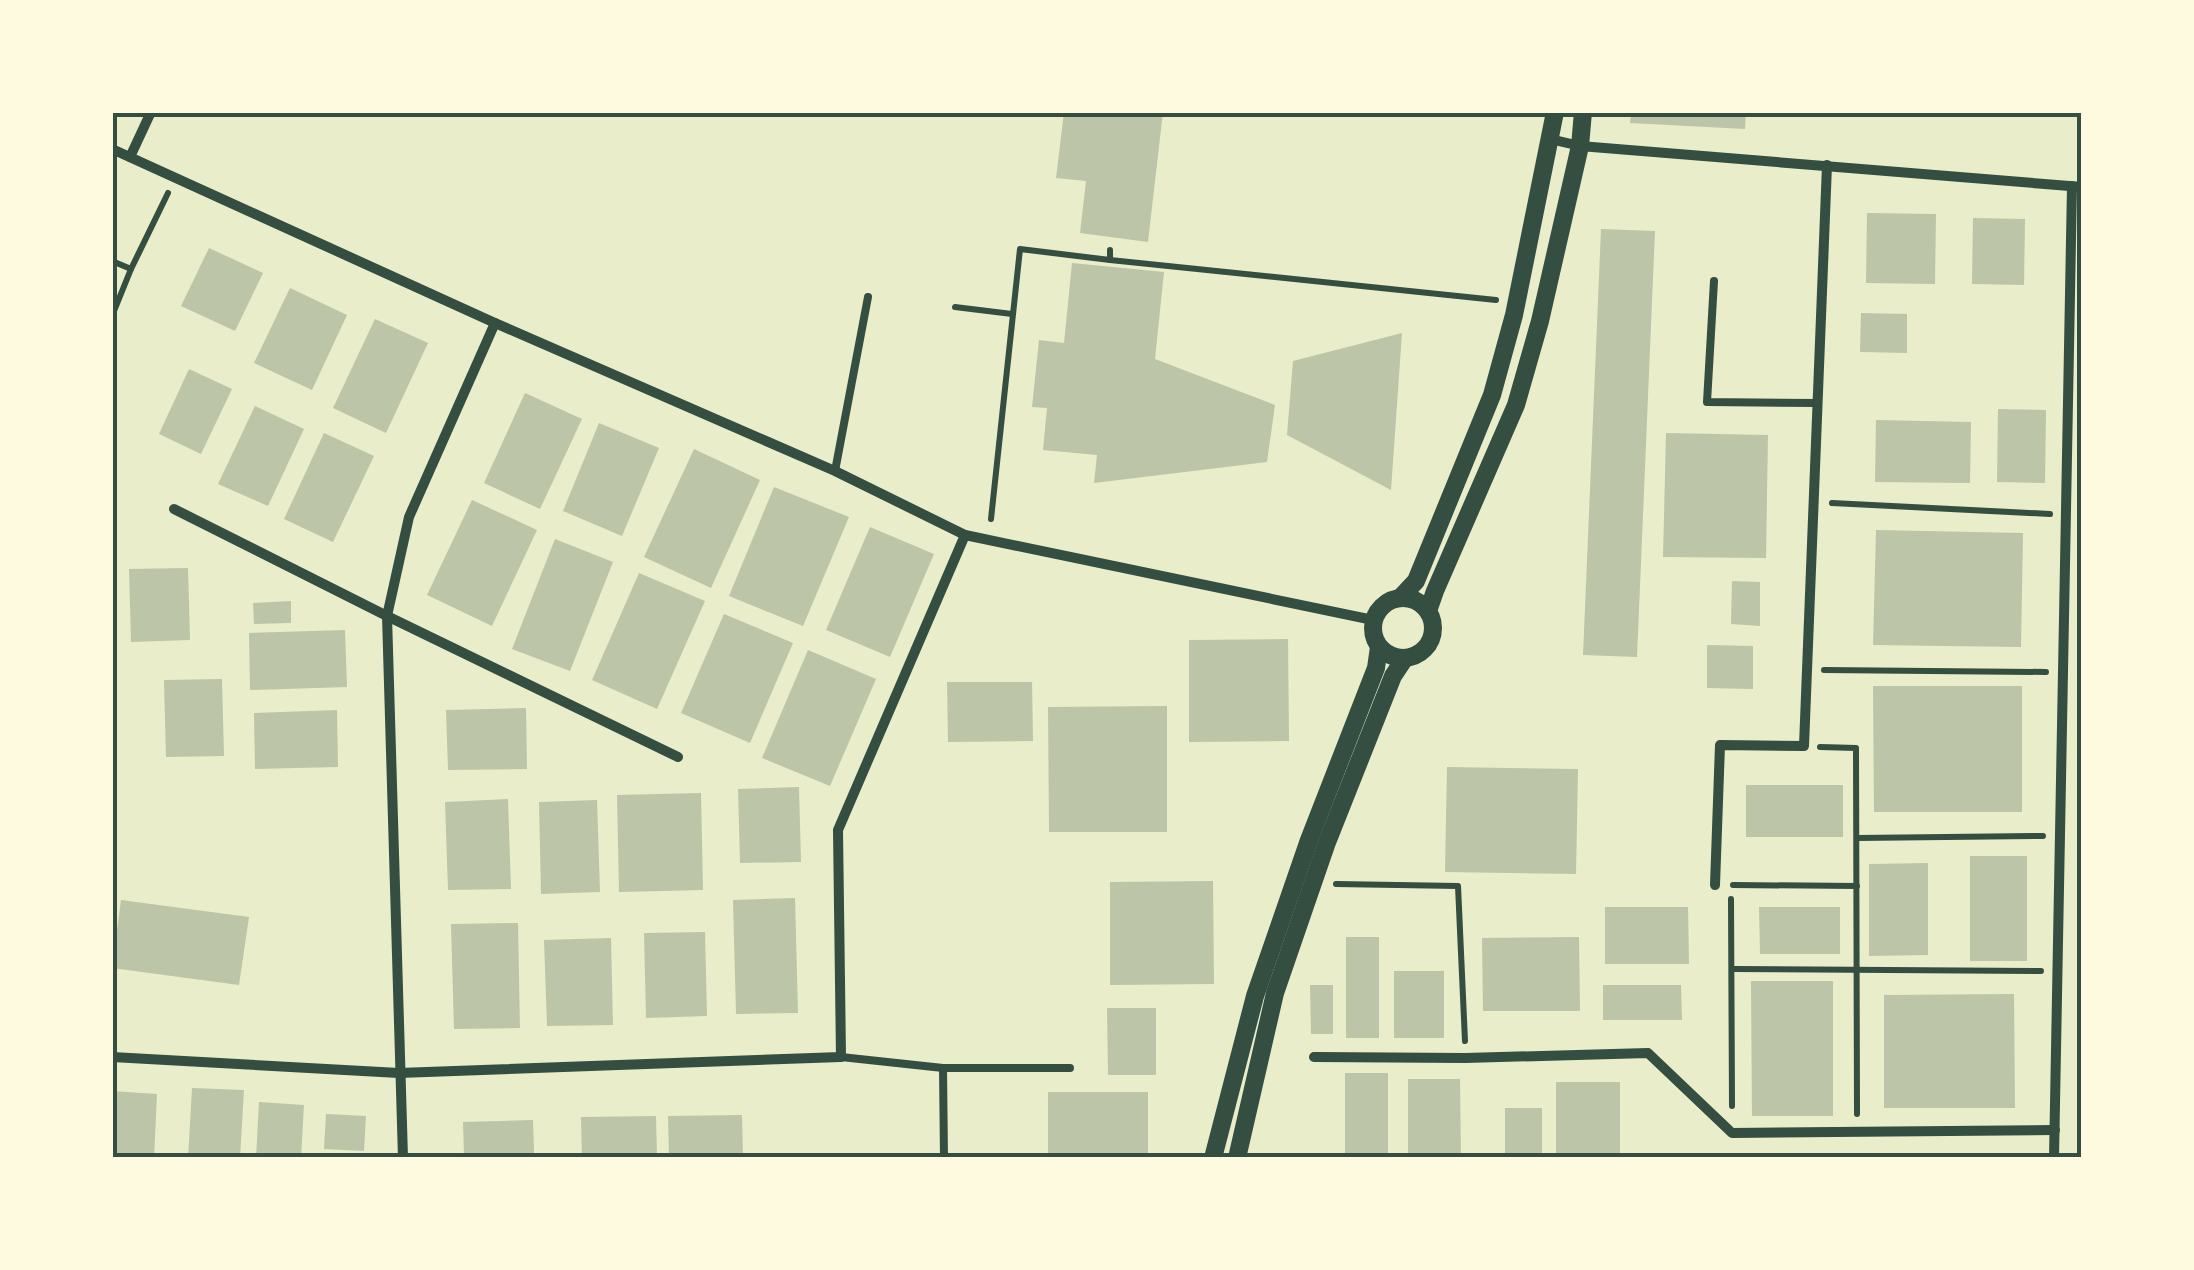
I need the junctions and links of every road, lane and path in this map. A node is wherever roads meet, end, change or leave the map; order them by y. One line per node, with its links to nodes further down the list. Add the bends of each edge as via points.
1 (151, 112): 7 (street)
2 (1555, 112): 4 (street)
3 (1583, 112): 5 (street)
4 (1550, 139): 5 (street); 17 (street)
5 (1580, 146): 8 (street); 30 (street, via 1516,404)
6 (112, 149): 7 (street)
7 (130, 157): 9 (street)
8 (1827, 165): 10 (street); 22 (street)
9 (176, 178): 14 (path); 21 (street)
10 (2077, 186): 26 (street)
11 (1110, 250): 12 (path)
12 (1110, 260): 17 (path); 19 (path, via 1020,249)
13 (112, 261): 14 (path)
14 (131, 269): 20 (path)
15 (1714, 281): 22 (lane, via 1707,402)
16 (868, 298): 23 (lane)
17 (1517, 302): 29 (street, via 1492,395 1416,581)
18 (955, 307): 19 (path)
19 (1012, 314): 28 (path)
20 (112, 316)
21 (495, 323): 23 (street); 31 (street, via 410,517)
22 (1817, 403): 24 (street)
23 (834, 471): 27 (street)
24 (1813, 502): 26 (path); 35 (street)
25 (174, 509): 31 (street)
26 (2066, 514): 36 (street)
27 (965, 535): 28 (street); 49 (street, via 838,830)
28 (989, 540): 32 (street)
29 (1402, 597): 30 (street); 32 (street, via 1383,604)
30 (1428, 611): 34 (street, via 1430,642)
31 (387, 616): 38 (street); 53 (street)
32 (1373, 620): 33 (street)
33 (1379, 648): 34 (street); 59 (street, via 1254,996)
34 (1405, 658): 41 (street)
35 (1807, 670): 36 (path); 37 (street)
36 (2062, 672): 39 (street)
37 (1804, 746): 40 (path, via 1856,748); 42 (street, via 1720,745)
38 (678, 757)
39 (2059, 836): 40 (path); 46 (street)
40 (1857, 838): 43 (path)
41 (1314, 883): 50 (path, via 1458,886); 60 (street, via 1275,992)
42 (1715, 885)
43 (1857, 886): 44 (path, via 1731,885); 45 (path)
44 (1732, 969): 45 (path); 56 (path)
45 (1857, 970): 46 (path); 55 (path)
46 (2056, 971): 54 (street)
47 (1314, 1056): 50 (street)
48 (112, 1057): 53 (street)
49 (841, 1057): 51 (lane); 53 (street)
50 (1465, 1058): 56 (street, via 1648,1053)
51 (943, 1068): 52 (lane); 58 (lane)
52 (1070, 1068)
53 (399, 1073): 57 (street)
54 (2054, 1130): 55 (street); 61 (street)
55 (1857, 1132): 56 (street)
56 (1732, 1133)
57 (403, 1158)
58 (944, 1158)
59 (1214, 1158)
60 (1237, 1158)
61 (2054, 1158)

